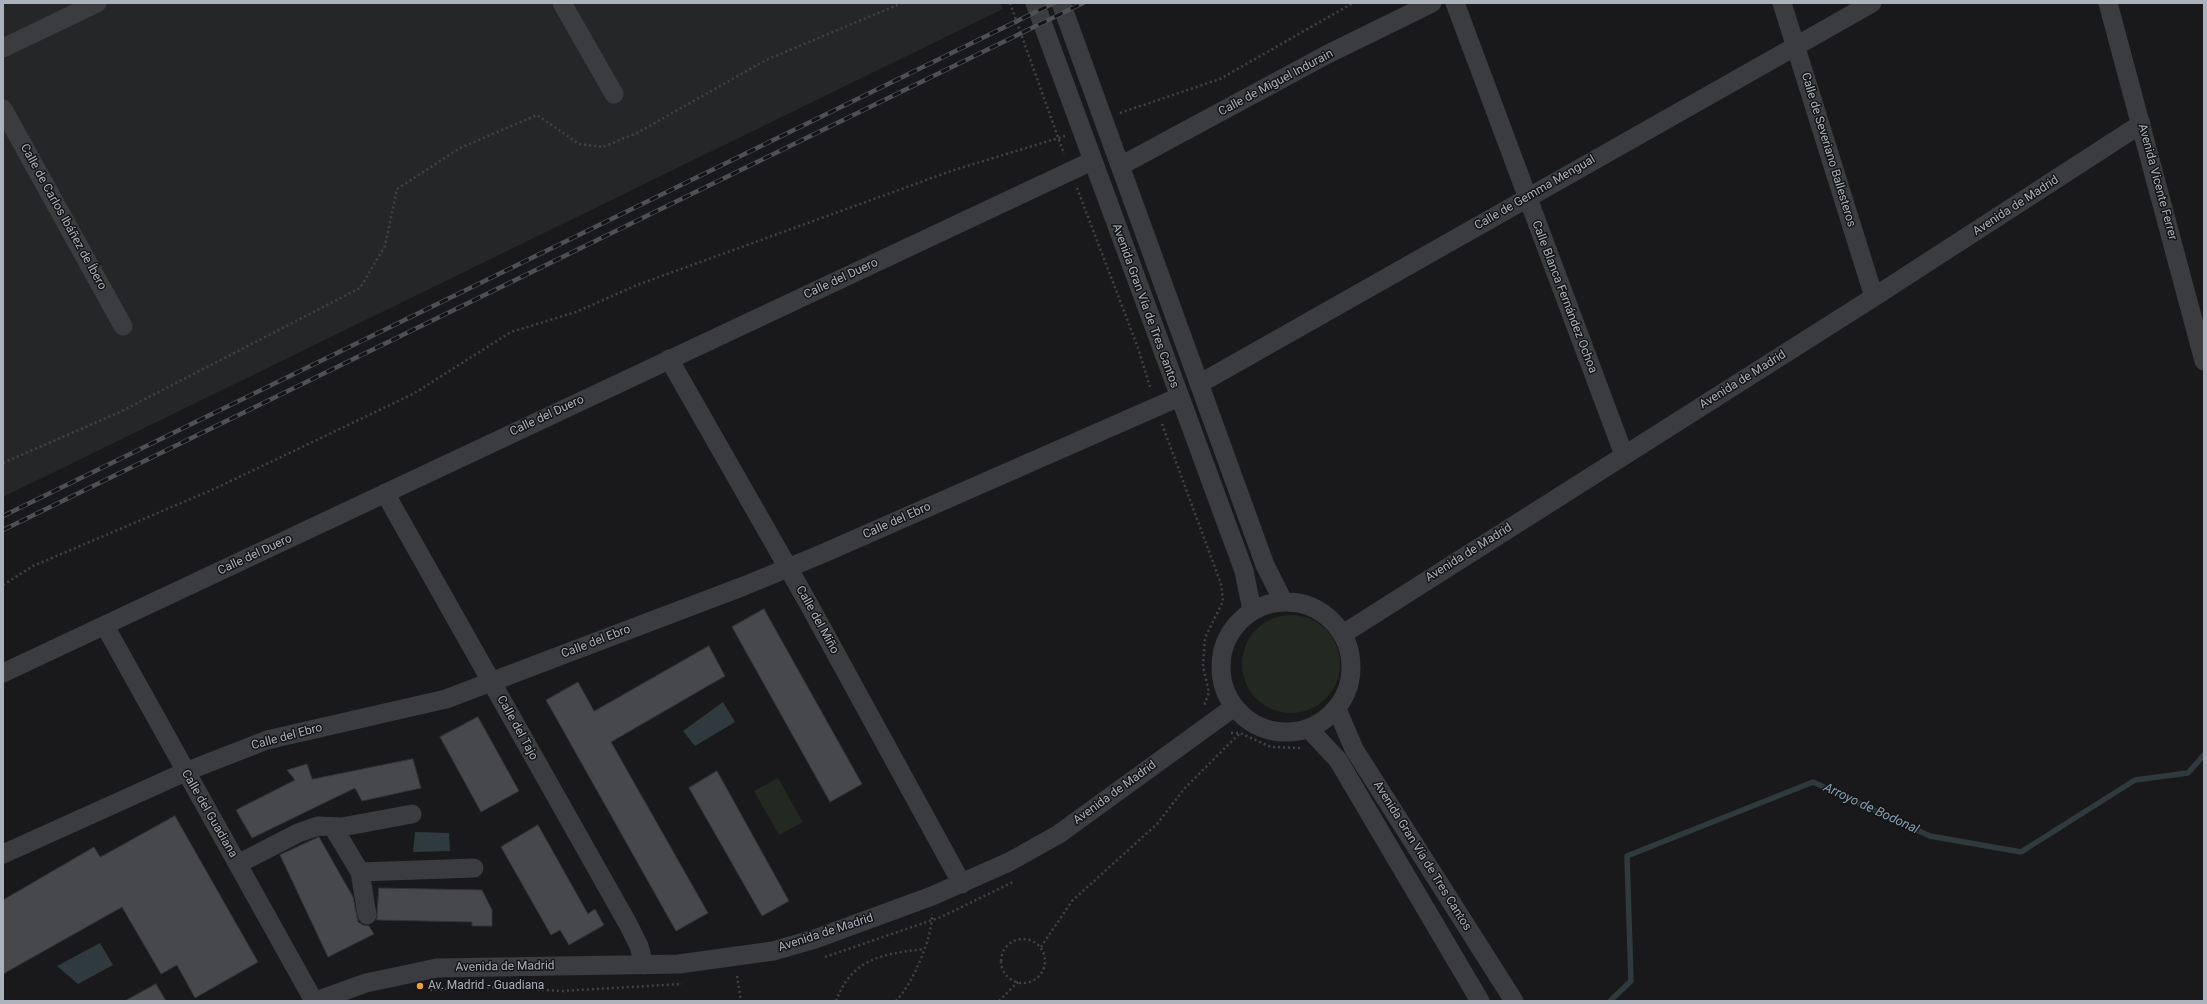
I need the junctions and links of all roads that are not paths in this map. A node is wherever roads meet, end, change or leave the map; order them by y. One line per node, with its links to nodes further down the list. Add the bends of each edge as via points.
1 (97, 3): 11 (street)
2 (562, 3): 12 (street)
3 (1035, 3): 15 (street, Avenida Gran Vía de Tres Cantos)
4 (1061, 3): 16 (street, Avenida Gran Vía de Tres Cantos)
5 (1432, 3): 16 (street, Calle de Miguel Indurain, via 1328,54)
6 (1455, 3): 17 (street, Calle Blanca Fernández Ochoa)
7 (1782, 3): 10 (street, Calle de Severiano Ballesteros)
8 (1872, 3): 10 (street, Calle de Gemma Mengual)
9 (2108, 3): 14 (street, Avenida Vicente Ferrer)
10 (1796, 46): 17 (street, Calle de Gemma Mengual); 18 (street, Calle de Severiano Ballesteros)
11 (3, 48)
12 (614, 94)
13 (3, 109): 19 (street, Calle de Carlos Ibáñez de Íbero)
14 (2141, 124): 18 (street, Avenida de Madrid); 21 (street, Avenida Vicente Ferrer)
15 (1092, 161): 20 (street, Calle del Duero); 23 (street, Avenida Gran Vía de Tres Cantos)
16 (1122, 165): 22 (street, Avenida Gran Vía de Tres Cantos)
17 (1527, 198): 22 (street, Calle de Gemma Mengual); 24 (street, Calle Blanca Fernández Ochoa)
18 (1874, 297): 24 (street, Avenida de Madrid)
19 (123, 326)
20 (669, 359): 25 (street, Calle del Duero); 26 (street, Calle del Miño)
21 (2204, 361)
22 (1198, 384): 27 (street, Avenida Gran Vía de Tres Cantos, via 1265,565)
23 (1179, 397): 26 (street, Calle del Ebro); 28 (street, Avenida Gran Vía de Tres Cantos, via 1244,571)
24 (1624, 456): 30 (street, Avenida de Madrid)
25 (385, 493): 29 (street, Calle del Duero); 32 (street, Calle del Tajo)
26 (787, 569): 32 (street, Calle del Ebro); 43 (street, Calle del Miño, via 811,608)
27 (1283, 601): 28 (street, via 1267,603); 30 (street, via 1301,603 1318,609 1333,621)
28 (1252, 610): 33 (street, via 1237,622 1226,638 1221,656 1221,676)
29 (105, 626): 31 (street, Calle del Duero); 36 (street, Calle del Guadiana)
30 (1343, 634): 34 (street, via 1350,654 1351,673 1347,692)
31 (3, 673)
32 (491, 683): 36 (street, Calle del Ebro, via 446,699 267,740); 45 (street, Calle del Tajo, via 628,924 639,946)
33 (1234, 707): 35 (street, via 1252,724 1270,731 1290,733); 43 (street, Avenida de Madrid, via 1059,834)
34 (1336, 709): 35 (street); 48 (street, Avenida Gran Vía de Tres Cantos, via 1354,749)
35 (1309, 729): 47 (street, Avenida Gran Vía de Tres Cantos, via 1338,760)
36 (185, 772): 39 (street, Calle del Ebro); 40 (street, Calle del Guadiana)
37 (412, 814): 38 (street, via 373,823)
38 (333, 827): 40 (street, via 318,826 298,833); 42 (street)
39 (3, 854)
40 (238, 864): 46 (street, Calle del Guadiana)
41 (474, 868): 42 (street)
42 (360, 872): 44 (street)
43 (962, 884): 45 (street, Avenida de Madrid, via 815,940 773,951 679,964)
44 (367, 915)
45 (644, 965): 46 (street, Avenida de Madrid, via 437,968 366,983)
46 (315, 1001)
47 (1480, 1001)
48 (1514, 1001)

